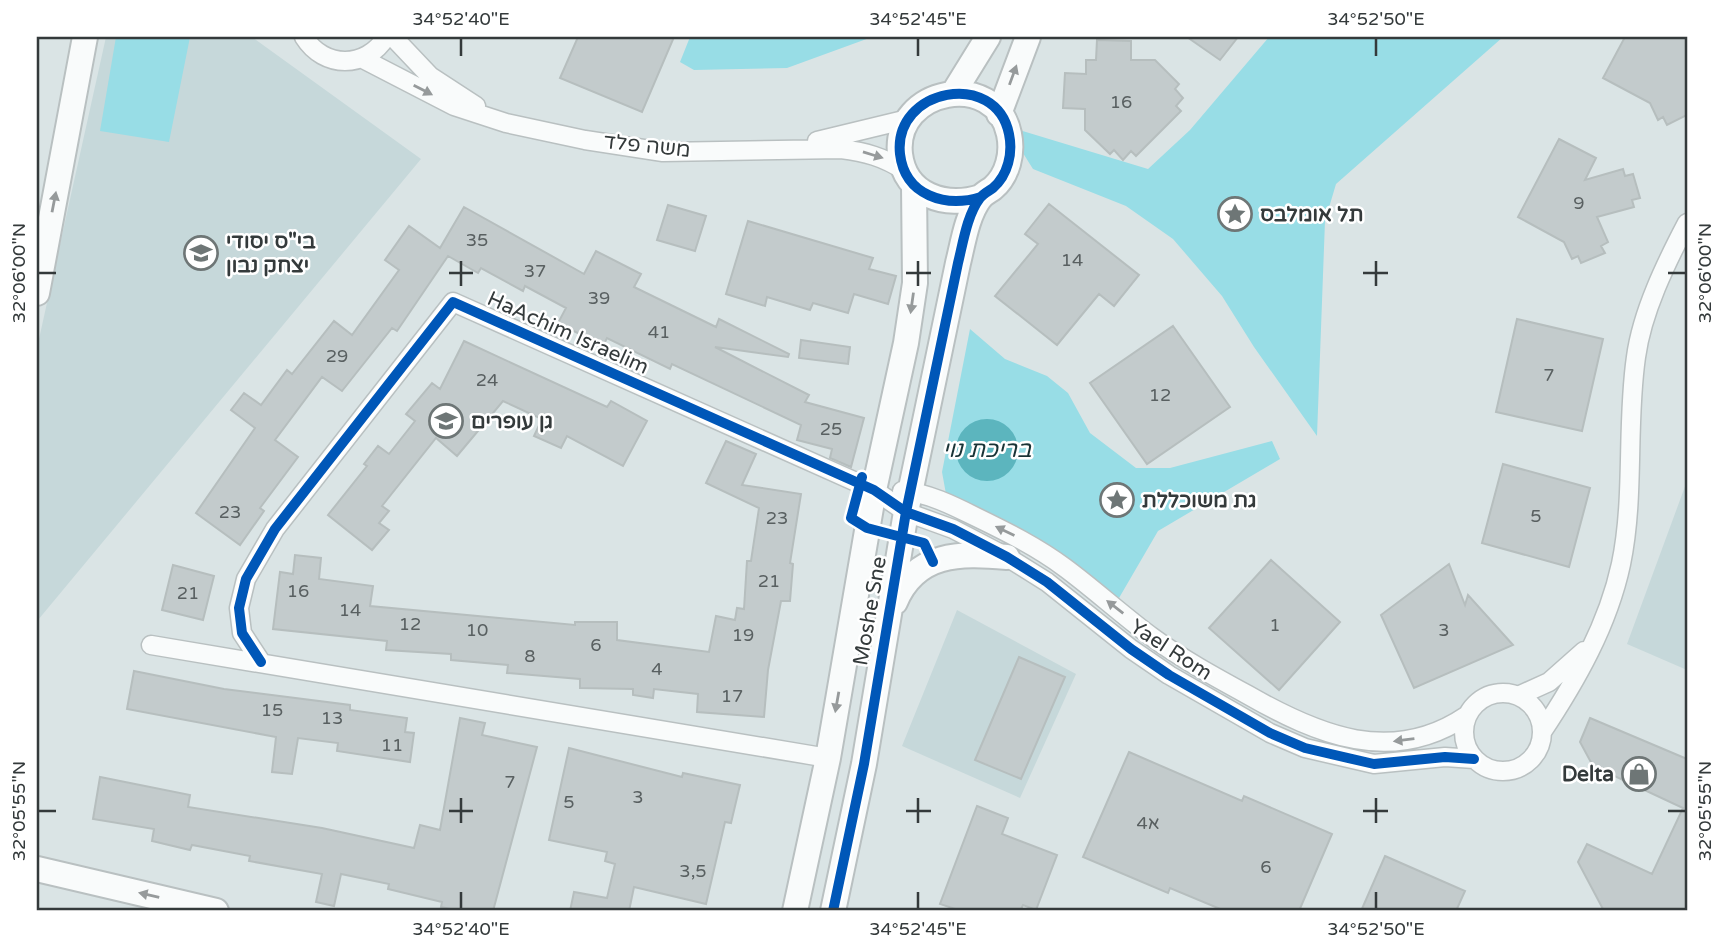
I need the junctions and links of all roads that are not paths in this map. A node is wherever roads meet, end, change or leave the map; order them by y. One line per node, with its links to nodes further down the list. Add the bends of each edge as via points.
1 (85, 37): 16 (street, one-way to 1)
2 (304, 37): 7 (street, via 320,55 334,61)
3 (386, 37): 7 (street)
4 (393, 37): 11 (street, משה פלד, via 430,76)
5 (988, 37): 8 (street)
6 (1028, 37): 9 (street, one-way to 6)
7 (363, 59): 11 (street, משה פלד, one-way to 11, via 454,106)
8 (954, 92): 9 (street, via 972,95); 10 (street, via 920,105)
9 (999, 114): 14 (street, via 1011,153 1006,171)
10 (908, 119): 12 (street, משה פלד); 13 (street, via 900,153)
11 (506, 122): 12 (street, משה פלד, via 663,152)
12 (790, 147): 13 (street, משה פלד, one-way to 13, via 868,153 889,160)
13 (909, 178): 14 (street, via 929,197 945,202 964,203); 17 (street, Moshe Sne, one-way to 17, via 915,283)
14 (981, 197): 18 (street, Moshe Sne, via 958,263)
15 (1687, 223): 21 (street, via 1662,271 1636,355 1622,562)
16 (37, 293)
17 (874, 490): 18 (street, Yael Rom); 23 (street, HaAchim Israelim, via 453,302 275,529 246,579 239,608 242,633); 27 (street, Moshe Sne, one-way to 27)
18 (909, 502): 19 (street, Yael Rom); 20 (street, Moshe Sne); 25 (street, Yael Rom, one-way to 18, via 1446,730 1384,743 1339,737 1294,721 1192,664 1063,566 1015,536 961,509)
19 (1007, 557): 20 (street, via 979,555 924,564 908,578); 28 (street, Yael Rom, via 1169,675 1270,733 1305,748 1374,764)
20 (888, 618): 32 (street, Moshe Sne)
21 (1598, 631): 24 (street, via 1574,663); 26 (street, via 1570,689)
22 (150, 645): 23 (street)
23 (261, 662): 27 (street)
24 (1518, 696): 25 (street, via 1493,694 1481,699); 26 (street, via 1537,713)
25 (1466, 716): 28 (street, via 1463,734)
26 (1542, 732): 28 (street, via 1536,752 1517,769 1487,768)
27 (828, 758): 31 (street, Moshe Sne)
28 (1474, 759)
29 (37, 869): 30 (street, one-way to 29)
30 (216, 911)
31 (794, 911)
32 (833, 911)

